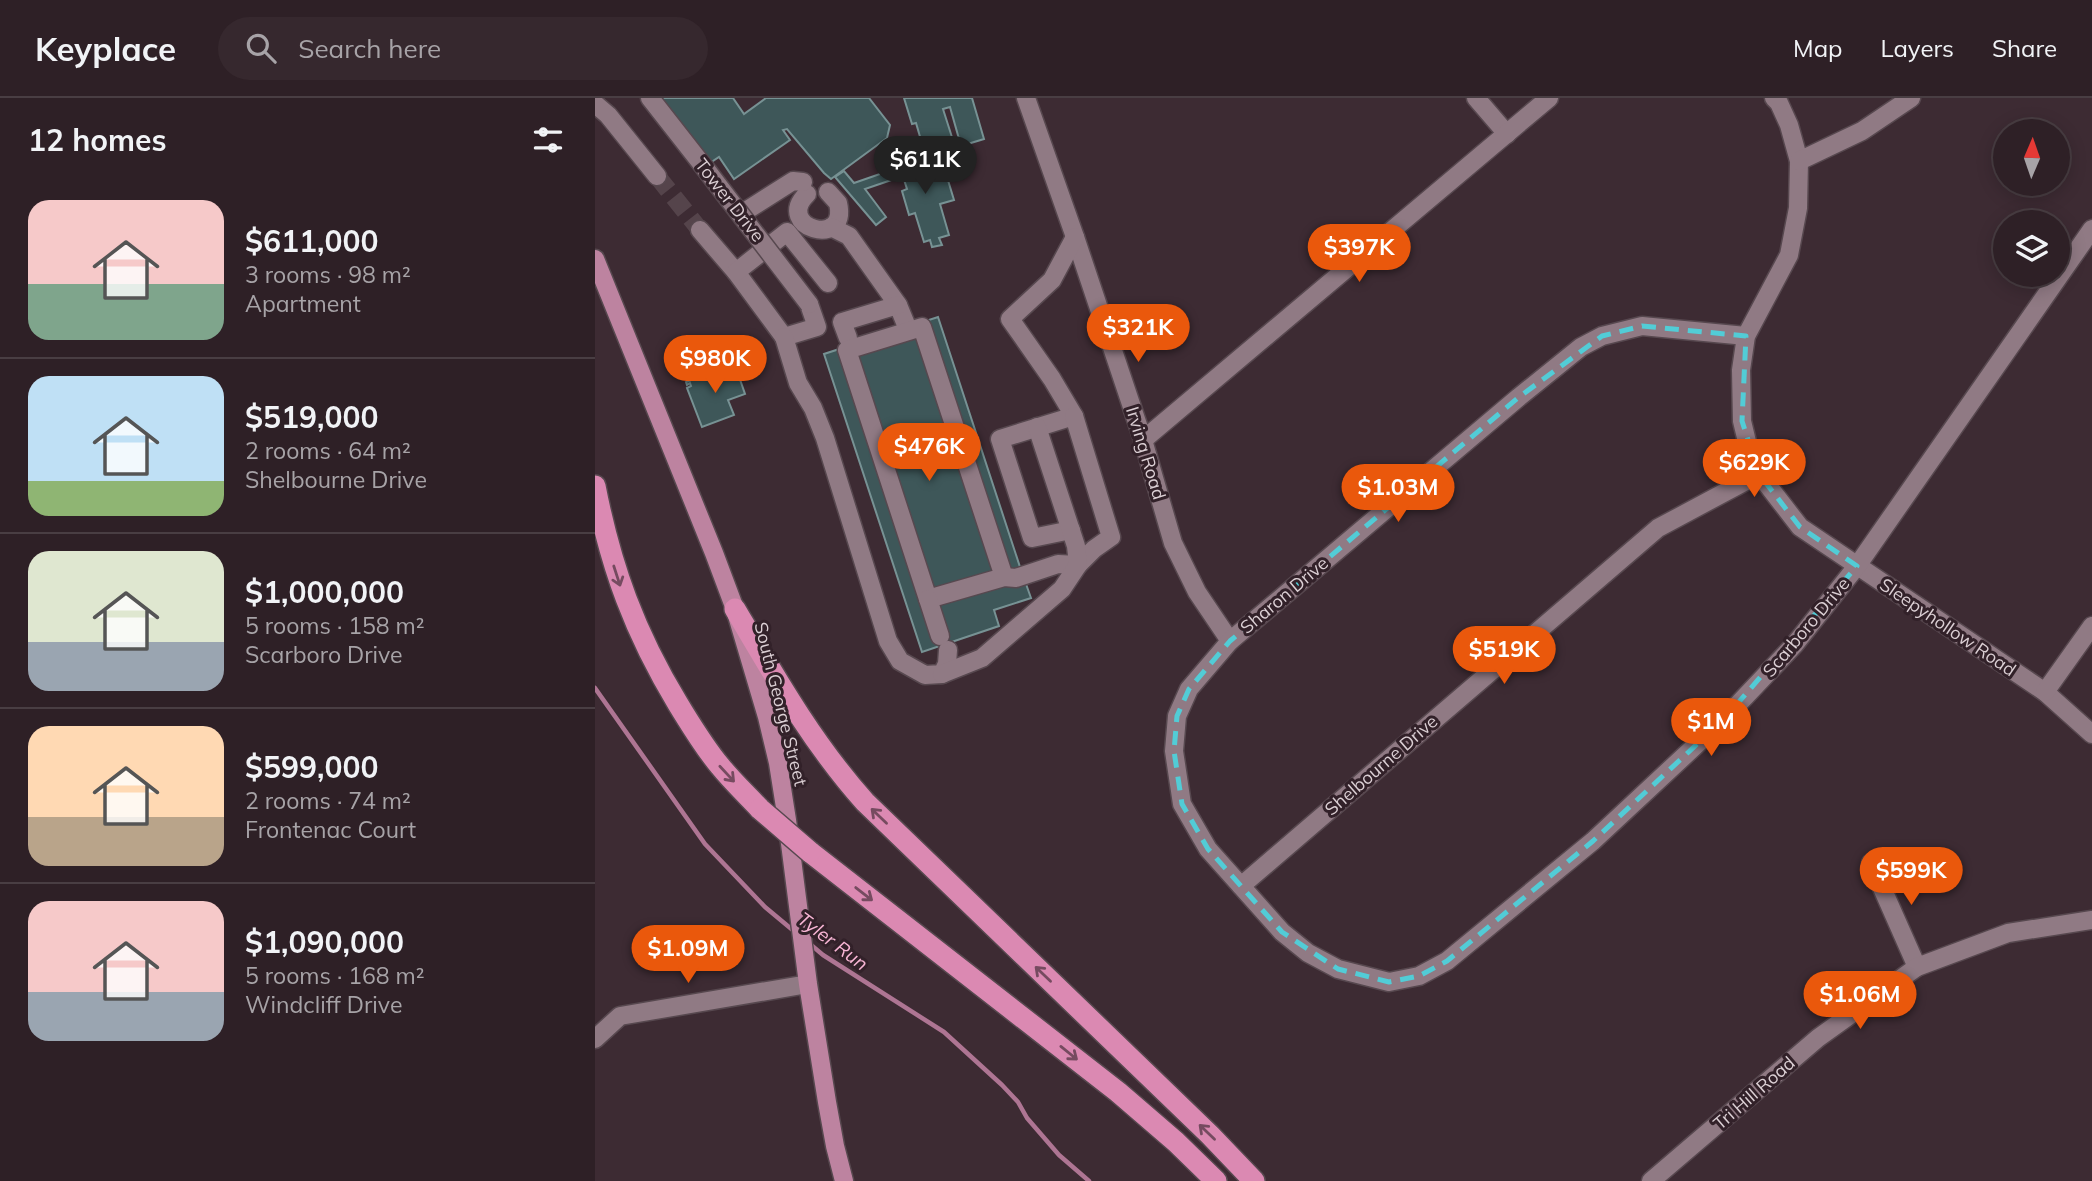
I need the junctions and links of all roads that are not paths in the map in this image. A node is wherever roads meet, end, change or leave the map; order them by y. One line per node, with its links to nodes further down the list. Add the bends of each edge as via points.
1 (650, 98): 12 (street, Tower Drive, bridge)
2 (1026, 98): 16 (street, Irving Road)
3 (1476, 98): 8 (street)
4 (1549, 98): 8 (street)
5 (1774, 98): 9 (street, Sleepyhollow Road, via 1789,125)
6 (1910, 98): 9 (street, via 1862,131)
7 (599, 112): 10 (street)
8 (1507, 134): 27 (street)
9 (1799, 161): 23 (street, Sleepyhollow Road, via 1798,208 1789,255)
10 (657, 176)
11 (828, 192): 13 (street, via 840,209)
12 (741, 214): 13 (street, via 793,181 805,188 799,208 806,226 819,231); 21 (street, Tower Drive, bridge, via 809,303)
13 (831, 226): 20 (street, via 849,236)
14 (2092, 229): 32 (street, Scarboro Drive)
15 (700, 230): 18 (street)
16 (1075, 237): 25 (street, via 1052,280 1010,319); 27 (street, Irving Road)
17 (595, 259): 35 (main road, South George Street)
18 (736, 272): 19 (street, via 787,232); 24 (street)
19 (828, 283)
20 (898, 305): 21 (street, via 845,330); 22 (street)
21 (817, 327): 24 (street)
22 (907, 327)
23 (1747, 336): 28 (street, Sleepyhollow Road, via 1741,370 1742,421); 37 (street, Sharon Drive, via 1642,326 1602,336 1581,347)
24 (784, 337): 38 (street, via 798,383 825,438 888,641 900,661 925,675)
25 (1074, 416): 26 (street); 31 (street, via 1111,537)
26 (1037, 427): 30 (street); 30 (street, via 1000,439 1033,538)
27 (1143, 440): 37 (street, Irving Road, via 1173,543 1197,592)
28 (1759, 474): 32 (street, Sleepyhollow Road, via 1800,527); 43 (street, Shelbourne Drive, via 1658,528)
29 (595, 486): 49 (highway, one-way to 49, bridge, via 618,582 642,639 720,766 810,852 1118,1092)
30 (1071, 530): 31 (street)
31 (1078, 565): 33 (street, via 1058,564 1016,578); 38 (street, via 1062,589 982,657)
32 (1857, 566): 39 (street, Sleepyhollow Road); 43 (street, Scarboro Drive, via 1795,644 1724,719 1593,841 1429,971 1389,982 1338,969 1282,932)
33 (1004, 577): 34 (street); 34 (street, via 922,327 847,350)
34 (928, 599): 38 (street, via 944,643 947,664)
35 (735, 609): 46 (main road, South George Street, via 778,763); 50 (highway, one-way to 35, via 865,802 790,703)
36 (2092, 626): 39 (street)
37 (1230, 640): 41 (street, Sharon Drive, via 1189,690 1177,716 1174,751 1182,804)
38 (942, 674)
39 (2045, 692): 40 (street, Sleepyhollow Road)
40 (2092, 734)
41 (1208, 849): 43 (street, Scarboro Drive)
42 (1871, 863): 45 (street)
43 (1241, 886)
44 (2092, 920): 45 (street, Tri Hill Road, via 2008,933)
45 (1917, 967): 51 (street, Tri Hill Road, via 1818,1038)
46 (808, 984): 47 (street, via 619,1016); 48 (main road, South George Street)
47 (595, 1039)
48 (844, 1181)
49 (1216, 1181)
50 (1254, 1181)
51 (1651, 1181)

